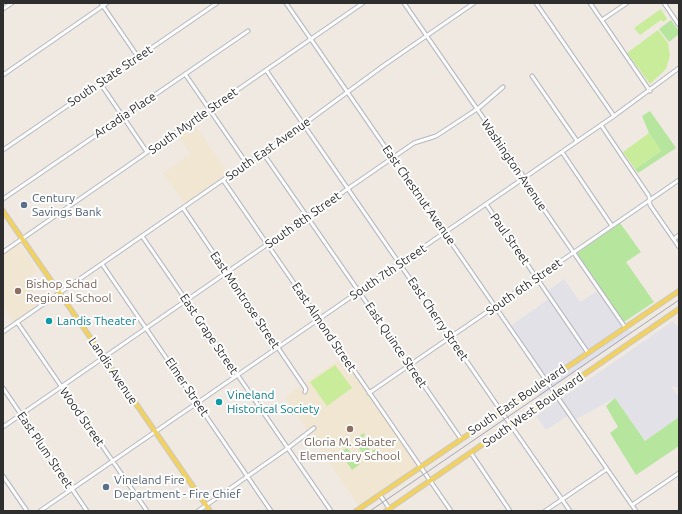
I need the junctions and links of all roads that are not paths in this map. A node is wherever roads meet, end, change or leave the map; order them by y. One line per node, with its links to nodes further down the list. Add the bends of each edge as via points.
1 (12, 3): 13 (street)
2 (108, 3): 12 (street)
3 (217, 3): 19 (street, South State Street)
4 (286, 3): 18 (street, East Chestnut Avenue)
5 (363, 3): 18 (street, South Myrtle Street)
6 (404, 3): 17 (street, Washington Avenue)
7 (474, 3): 17 (street, South East Avenue)
8 (536, 3): 31 (street)
9 (590, 3): 14 (street)
10 (627, 3): 14 (street)
11 (664, 3): 15 (street)
12 (102, 4): 19 (street); 23 (street)
13 (3, 9)
14 (602, 20): 27 (street)
15 (679, 25)
16 (248, 31): 22 (street, Arcadia Place)
17 (426, 36): 28 (street, South East Avenue); 30 (street, Washington Avenue)
18 (311, 39): 21 (street, South Myrtle Street); 28 (street, East Chestnut Avenue)
19 (138, 57): 25 (street, South State Street)
20 (679, 68): 27 (street, South 7th Street)
21 (266, 70): 29 (street, South Myrtle Street); 33 (street, East Cherry Street)
22 (186, 74): 29 (street); 32 (street, Arcadia Place)
23 (3, 75)
24 (532, 76): 35 (street)
25 (100, 83): 32 (street); 36 (street, South State Street)
26 (503, 87): 30 (street, South 8th Street)
27 (650, 90): 31 (street, South 7th Street)
28 (347, 92): 33 (street, South East Avenue); 40 (street, East Chestnut Avenue)
29 (210, 109): 37 (street, South Myrtle Street); 41 (street)
30 (477, 109): 40 (street, South 8th Street, via 440,134 414,143); 42 (street, Washington Avenue)
31 (614, 116): 34 (street, South 7th Street)
32 (123, 117): 37 (street); 46 (street, Arcadia Place)
33 (304, 124): 38 (street, South East Avenue); 45 (street, East Cherry Street)
34 (600, 126): 35 (street, South 7th Street); 47 (street)
35 (577, 141): 39 (street, South 7th Street)
36 (3, 150)
37 (147, 152): 56 (street, South Myrtle Street)
38 (263, 152): 41 (street, South East Avenue); 51 (street, East Quince Street)
39 (562, 152): 42 (street, South 7th Street); 52 (street)
40 (393, 158): 45 (street, South 8th Street); 53 (street, East Chestnut Avenue)
41 (247, 164): 43 (street, South East Avenue)
42 (524, 178): 48 (street, South 7th Street); 61 (street, Washington Avenue)
43 (223, 180): 49 (street, South East Avenue); 58 (street, East Almond Street)
44 (679, 180): 47 (street, South 6th Street)
45 (348, 189): 51 (street, South 8th Street); 62 (street, East Cherry Street)
46 (3, 199)
47 (650, 200): 52 (street, South 6th Street); 57 (street, via 650,205)
48 (486, 204): 53 (street, South 7th Street); 65 (street, Paul Street)
49 (183, 208): 54 (street, South East Avenue); 64 (street, East Montrose Street)
50 (3, 211): 56 (main road, Landis Avenue)
51 (308, 217): 58 (street, South 8th Street); 66 (street, East Quince Street)
52 (612, 226): 61 (street, South 6th Street)
53 (445, 233): 62 (street, South 7th Street); 70 (street, East Chestnut Avenue)
54 (142, 236): 63 (street, South East Avenue); 69 (street, East Grape Street)
55 (679, 236): 57 (street)
56 (22, 238): 60 (street, South Myrtle Street); 68 (main road, Landis Avenue)
57 (674, 239): 59 (street)
58 (267, 245): 64 (street, South 8th Street); 72 (street, East Almond Street)
59 (679, 247)
60 (3, 252)
61 (574, 253): 65 (street, South 6th Street); 74 (street, Washington Avenue)
62 (400, 263): 66 (street, South 7th Street); 77 (street, East Cherry Street)
63 (102, 264): 68 (street, South East Avenue); 75 (street, Elmer Street)
64 (227, 272): 69 (street, South 8th Street); 78 (street, East Montrose Street)
65 (537, 278): 70 (street, South 6th Street); 79 (street, Paul Street)
66 (359, 291): 72 (street, South 7th Street); 81 (street, East Quince Street)
67 (679, 291): 74 (main road, South East Boulevard)
68 (59, 293): 73 (street, South East Avenue); 80 (main road, Landis Avenue)
69 (186, 300): 75 (street, South 8th Street); 82 (street, East Grape Street)
70 (495, 307): 77 (street, South 6th Street); 83 (street, East Chestnut Avenue)
71 (679, 309): 88 (main road, South West Boulevard)
72 (319, 319): 78 (street, South 7th Street); 87 (street, East Almond Street)
73 (17, 322): 76 (street, South East Avenue); 84 (street, Wood Street)
74 (625, 327): 79 (main road, South East Boulevard)
75 (146, 328): 80 (street, South 8th Street); 89 (street, Elmer Street)
76 (3, 332)
77 (450, 337): 81 (street, South 6th Street); 90 (street, East Cherry Street)
78 (278, 347): 82 (street, South 7th Street); 86 (street, East Montrose Street, via 306,389)
79 (588, 352): 83 (main road, South East Boulevard)
80 (104, 357): 84 (street, South 8th Street); 95 (main road, Landis Avenue)
81 (410, 365): 87 (street, South 6th Street); 96 (street, East Quince Street)
82 (238, 375): 89 (street, South 7th Street); 97 (street, East Grape Street)
83 (546, 381): 88 (street, East Chestnut Avenue); 90 (main road, South East Boulevard)
84 (61, 386): 91 (street, South 8th Street); 99 (street, Wood Street)
85 (3, 388): 91 (street, East Plum Street)
86 (305, 392)
87 (369, 393): 100 (street, East Almond Street)
88 (556, 395): 92 (main road, South West Boulevard); 101 (street, East Chestnut Avenue)
89 (197, 403): 95 (street, South 7th Street); 104 (street, Elmer Street)
90 (501, 411): 92 (street, East Cherry Street); 96 (main road, South East Boulevard)
91 (21, 414): 93 (street, South 8th Street); 106 (street, East Plum Street)
92 (511, 425): 98 (main road, South West Boulevard); 108 (street, East Cherry Street)
93 (3, 427)
94 (314, 428): 97 (street)
95 (155, 432): 99 (street, South 7th Street); 109 (main road, Landis Avenue)
96 (461, 439): 100 (main road, South East Boulevard)
97 (288, 448): 104 (street); 119 (street, East Grape Street)
98 (471, 453): 105 (main road, South West Boulevard); 122 (street)
99 (112, 461): 106 (street, South 7th Street); 115 (street, Wood Street)
100 (420, 467): 105 (street, East Almond Street); 107 (main road, South East Boulevard)
101 (607, 469): 108 (street); 110 (street, East Chestnut Avenue)
102 (679, 473): 110 (street)
103 (3, 476): 112 (street)
104 (248, 476): 109 (street); 118 (street, Elmer Street)
105 (430, 481): 111 (main road, South West Boulevard); 121 (street, East Almond Street)
106 (72, 489): 113 (street, South 7th Street); 114 (street, East Plum Street)
107 (380, 495): 111 (street); 120 (main road, South East Boulevard)
108 (562, 499): 123 (street); 124 (street, East Cherry Street)
109 (206, 505): 116 (street); 117 (main road, Landis Avenue)
110 (632, 505): 125 (street, East Chestnut Avenue)
111 (389, 510)
112 (27, 511)
113 (40, 511)
114 (87, 511)
115 (147, 511)
116 (198, 511)
117 (210, 511)
118 (272, 511)
119 (331, 511)
120 (356, 511)
121 (451, 511)
122 (510, 511)
123 (545, 511)
124 (570, 511)
125 (636, 511)

